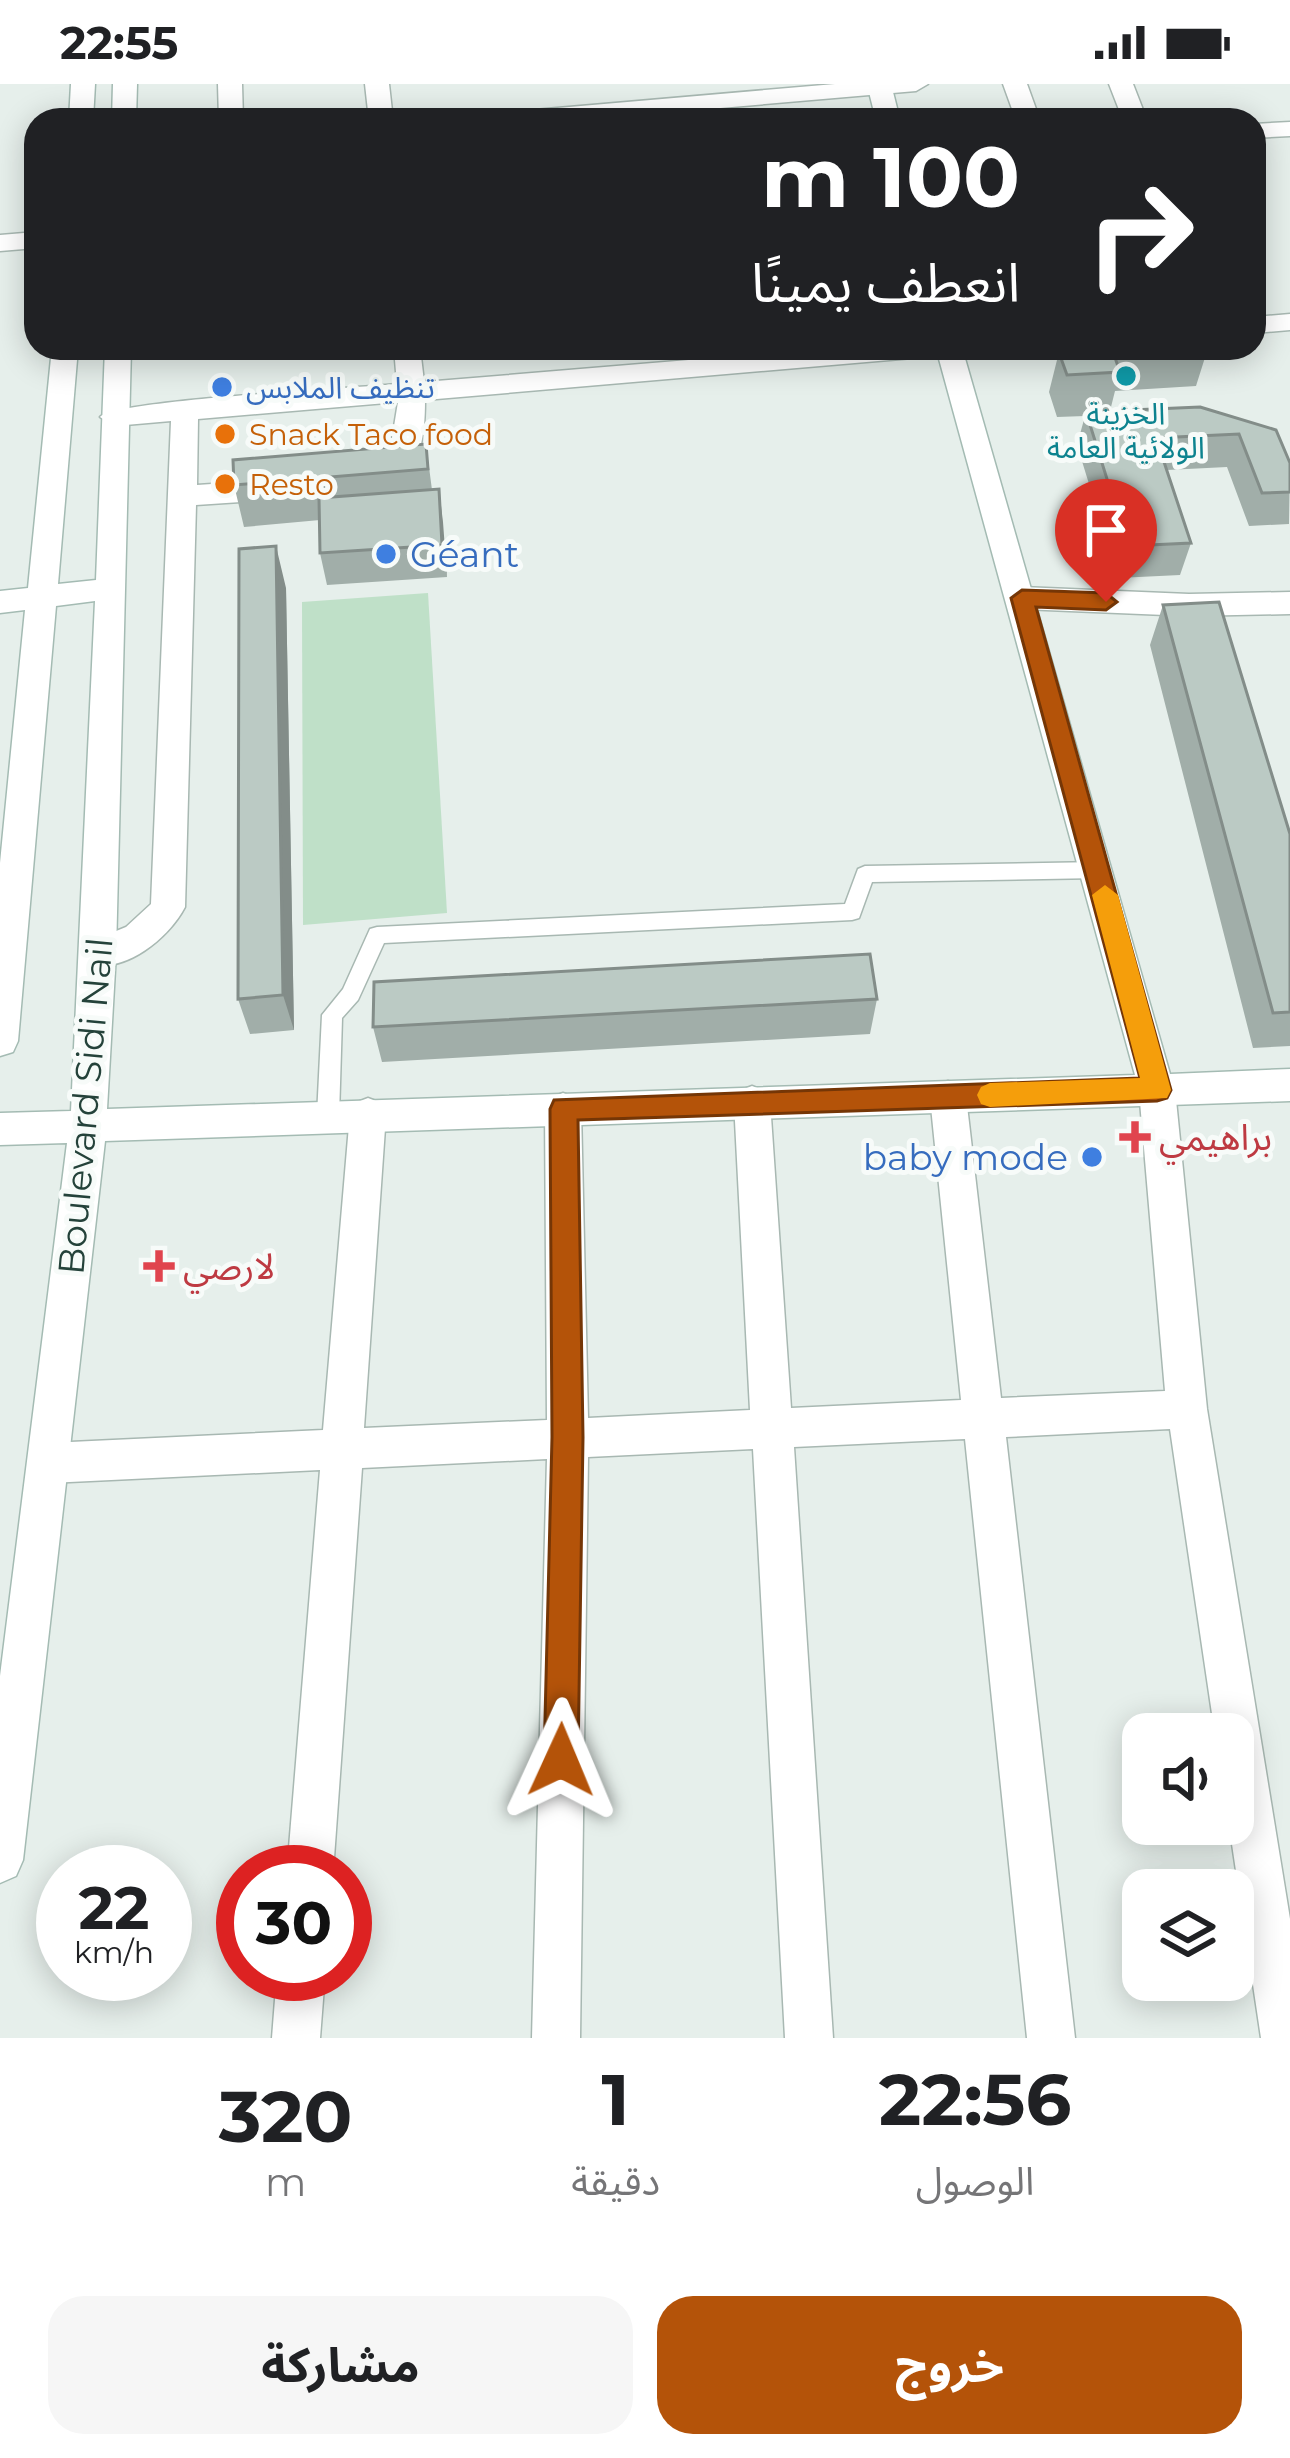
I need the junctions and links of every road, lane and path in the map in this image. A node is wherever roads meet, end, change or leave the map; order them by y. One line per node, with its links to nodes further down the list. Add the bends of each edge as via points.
1 (916, 84): 2 (street)
2 (879, 86): 3 (street)
3 (679, 103): 4 (street)
4 (626, 108)
5 (64, 360): 17 (street)
6 (117, 360): 12 (street, Boulevard Sidi Nail)
7 (408, 360): 10 (street)
8 (786, 360): 10 (street)
9 (953, 360): 18 (street)
10 (411, 390): 11 (street); 13 (street, via 405,460 385,480)
11 (185, 409): 12 (street); 15 (street)
12 (114, 417): 16 (street, Boulevard Sidi Nail)
13 (361, 483)
14 (316, 486): 15 (street)
15 (180, 496): 24 (street, via 168,907 129,945)
16 (108, 589): 17 (street); 24 (street, Boulevard Sidi Nail)
17 (41, 598): 19 (street); 21 (street)
18 (1022, 598): 20 (street); 22 (street)
19 (0, 602)
20 (1290, 603)
21 (12, 837): 23 (street)
22 (1099, 871): 27 (street); 31 (lane, via 865,874 852,912 377,935 351,994 332,1015)
23 (8, 904): 25 (street)
24 (99, 953): 32 (street, Boulevard Sidi Nail)
25 (0, 1041)
26 (1290, 1085): 27 (street)
27 (1157, 1090): 28 (street); 34 (street)
28 (948, 1097): 29 (street); 35 (street)
29 (752, 1102): 30 (street); 36 (street)
30 (563, 1109): 31 (street); 37 (street)
31 (348, 1115): 32 (street); 38 (street)
32 (88, 1126): 33 (street); 39 (street, Boulevard Sidi Nail)
33 (0, 1130)
34 (1186, 1408): 35 (street); 47 (street)
35 (984, 1419): 36 (street); 46 (street)
36 (769, 1426): 37 (street); 45 (street)
37 (568, 1437): 38 (street); 44 (street)
38 (345, 1452): 39 (street); 40 (street)
39 (49, 1463): 41 (street, Boulevard Sidi Nail)
40 (312, 1845)
41 (0, 1860)
42 (299, 2001): 43 (street)
43 (296, 2038)
44 (556, 2038)
45 (809, 2038)
46 (1052, 2038)
47 (1285, 2038)

